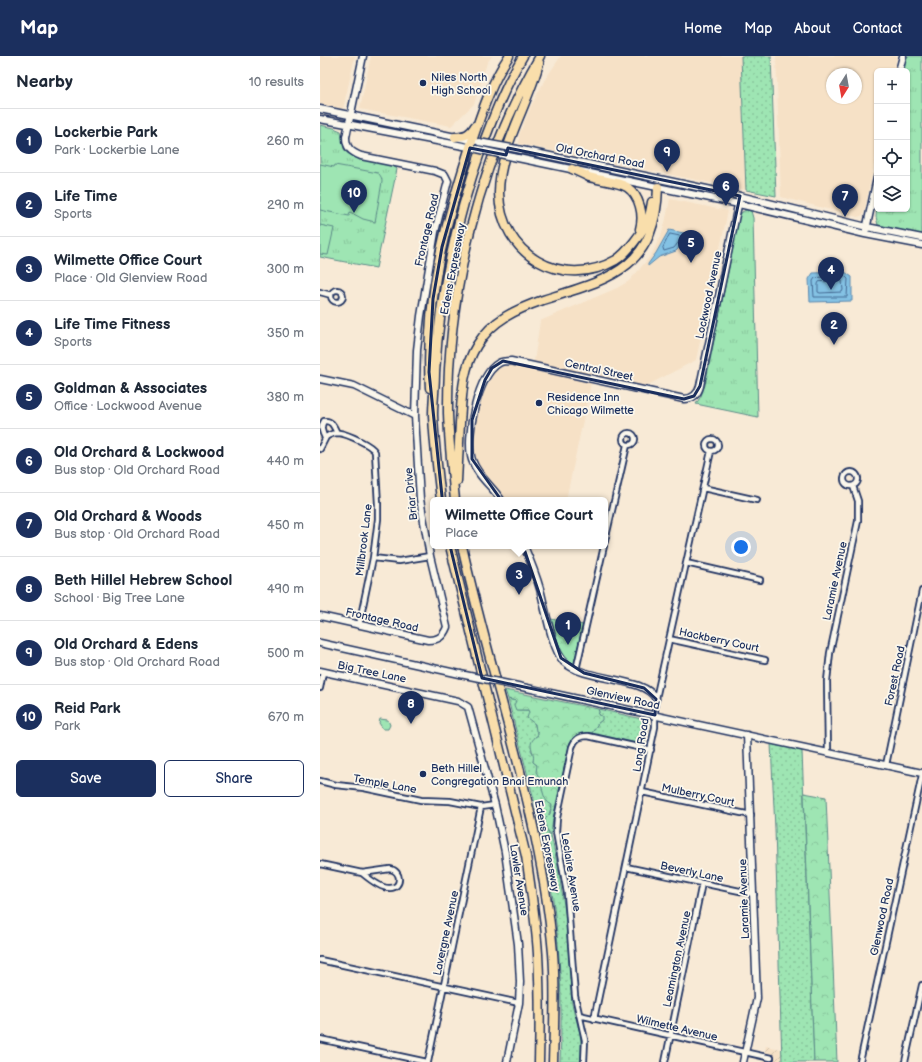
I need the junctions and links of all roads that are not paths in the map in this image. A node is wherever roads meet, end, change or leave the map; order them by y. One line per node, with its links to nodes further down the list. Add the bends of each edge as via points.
1 (363, 56): 9 (street)
2 (509, 56): 7 (highway)
3 (522, 56): 28 (highway, Edens Expressway, via 508,80 475,167 453,244 441,307)
4 (541, 56): 20 (highway, via 511,138 501,175 501,214 512,238 530,256 550,267 572,271 596,268 616,259 628,249); 38 (highway, Edens Expressway, via 511,111 491,163 478,202 461,275 449,380 449,443)
5 (902, 56): 6 (street)
6 (900, 68)
7 (492, 87): 12 (highway, via 487,93 472,132); 13 (highway)
8 (320, 109): 9 (street, Old Orchard Road)
9 (351, 115): 11 (street); 12 (street, Old Orchard Road)
10 (320, 119): 11 (street, Old Orchard Road)
11 (348, 125): 13 (street, Old Orchard Road); 29 (street, Frontage Road, via 346,143 353,153 435,171 444,175 448,181 435,232 421,316)
12 (456, 137): 13 (street, Old Orchard Road)
13 (474, 145): 14 (street, Old Orchard Road, bridge, via 513,157); 17 (street, Old Orchard Road, bridge, via 517,149); 28 (highway, via 455,196 442,247 433,299 429,372)
14 (572, 169): 15 (street, Old Orchard Road); 20 (highway, via 626,186 633,192 641,211)
15 (658, 187): 18 (street, Old Orchard Road); 20 (highway, via 648,220); 39 (highway, via 658,201 651,232 640,251 625,267 606,279 512,312 494,325 478,344 468,364 462,391)
16 (874, 192): 19 (street)
17 (740, 196): 18 (street, Lockwood Avenue); 19 (street, Old Orchard Road)
18 (739, 204): 21 (street, Old Orchard Road); 27 (street, Lockwood Avenue, via 700,386)
19 (867, 226): 21 (street); 22 (street, Old Orchard Road)
20 (639, 234)
21 (865, 234): 23 (street, Old Orchard Road)
22 (922, 238)
23 (922, 246)
24 (320, 292): 25 (street)
25 (331, 295)
26 (320, 378): 29 (street, via 354,386)
27 (694, 396): 40 (street, Central Street, via 684,399 511,361 498,363 480,390 472,420 470,445 477,470)
28 (433, 414): 37 (highway, Edens Expressway)
29 (415, 416): 47 (street, Briar Drive, via 420,499)
30 (337, 433): 31 (street); 31 (street, Millbrook Lane, via 332,423 324,421 320,429); 48 (street, Millbrook Lane, via 367,444 375,452 378,504)
31 (327, 436): 33 (street)
32 (627, 445): 42 (street)
33 (320, 449)
34 (711, 451): 36 (street, Long Road)
35 (853, 486): 66 (street, Laramie Avenue, via 858,501 858,521 830,653)
36 (703, 488): 41 (street); 49 (street, Long Road)
37 (441, 497)
38 (455, 497)
39 (455, 497)
40 (499, 497)
41 (757, 500)
42 (608, 528)
43 (451, 549): 91 (highway, Edens Expressway, via 526,856 538,954)
44 (463, 549): 92 (highway, Edens Expressway, via 533,827 545,891 553,954 555,1015)
45 (525, 549): 58 (street, via 540,589 558,654)
46 (603, 549): 58 (street)
47 (430, 556): 48 (street, via 399,561); 54 (street, Briar Drive, via 446,623 445,632)
48 (373, 558): 53 (street, Millbrook Lane)
49 (686, 563): 50 (street); 55 (street, Long Road)
50 (760, 580)
51 (922, 590): 67 (street, Forest Road)
52 (320, 616): 53 (street, Frontage Road)
53 (359, 625): 54 (street, Frontage Road, via 428,640)
54 (440, 637)
55 (670, 639): 57 (street, Hackberry Court); 61 (street, Long Road)
56 (320, 644): 63 (street, Glenview Road, bridge)
57 (765, 660)
58 (576, 670): 61 (street, via 644,688 654,694)
59 (322, 672): 60 (street); 62 (street, Big Tree Lane, via 458,701)
60 (320, 688)
61 (656, 699): 63 (street, Long Road)
62 (466, 705): 71 (street, Lawler Avenue)
63 (655, 715): 64 (street, Glenview Road); 65 (street, Long Road, via 656,727)
64 (747, 734): 66 (street, Glenview Road); 73 (street, Laramie Avenue)
65 (651, 750): 70 (street, Long Road); 83 (street, Leclaire Avenue, via 588,736 576,739 572,747 556,832 567,893 575,996)
66 (828, 752): 67 (street, Glenview Road)
67 (886, 765): 68 (street, Glenview Road)
68 (922, 774): 96 (street, Glenwood Road)
69 (320, 782): 72 (street, Temple Lane, via 421,800 450,801)
70 (642, 792): 73 (street, Mulberry Court); 75 (street, Long Road)
71 (495, 805): 72 (street, Temple Lane); 82 (street, Lawler Avenue, via 516,918 520,974)
72 (481, 807): 81 (street, Lavergne Avenue)
73 (750, 815): 78 (street, Laramie Avenue)
74 (320, 864): 76 (street)
75 (626, 867): 77 (street, Beverly Lane); 84 (street, Long Road)
76 (362, 873): 76 (street, via 387,888 396,886 399,881 399,875 390,869)
77 (702, 883): 78 (street, Beverly Lane); 85 (street, Leamington Avenue)
78 (754, 894): 87 (street, Laramie Avenue, via 757,998)
79 (320, 960): 81 (street)
80 (922, 985): 97 (street)
81 (444, 987): 82 (street); 89 (street, Lavergne Avenue)
82 (519, 1003): 90 (street, Lawler Avenue)
83 (579, 1015): 84 (street, Wilmette Avenue); 93 (street, Leclaire Avenue, via 584,1040)
84 (594, 1019): 85 (street, Wilmette Avenue)
85 (670, 1036): 87 (street, Wilmette Avenue); 94 (street, Leamington Avenue)
86 (320, 1039): 89 (street)
87 (745, 1052): 88 (street, Wilmette Avenue); 95 (street, Laramie Avenue)
88 (771, 1058)
89 (428, 1062)
90 (507, 1062)
91 (539, 1062)
92 (552, 1062)
93 (584, 1062)
94 (665, 1062)
95 (743, 1062)
96 (860, 1062)
97 (905, 1062)

